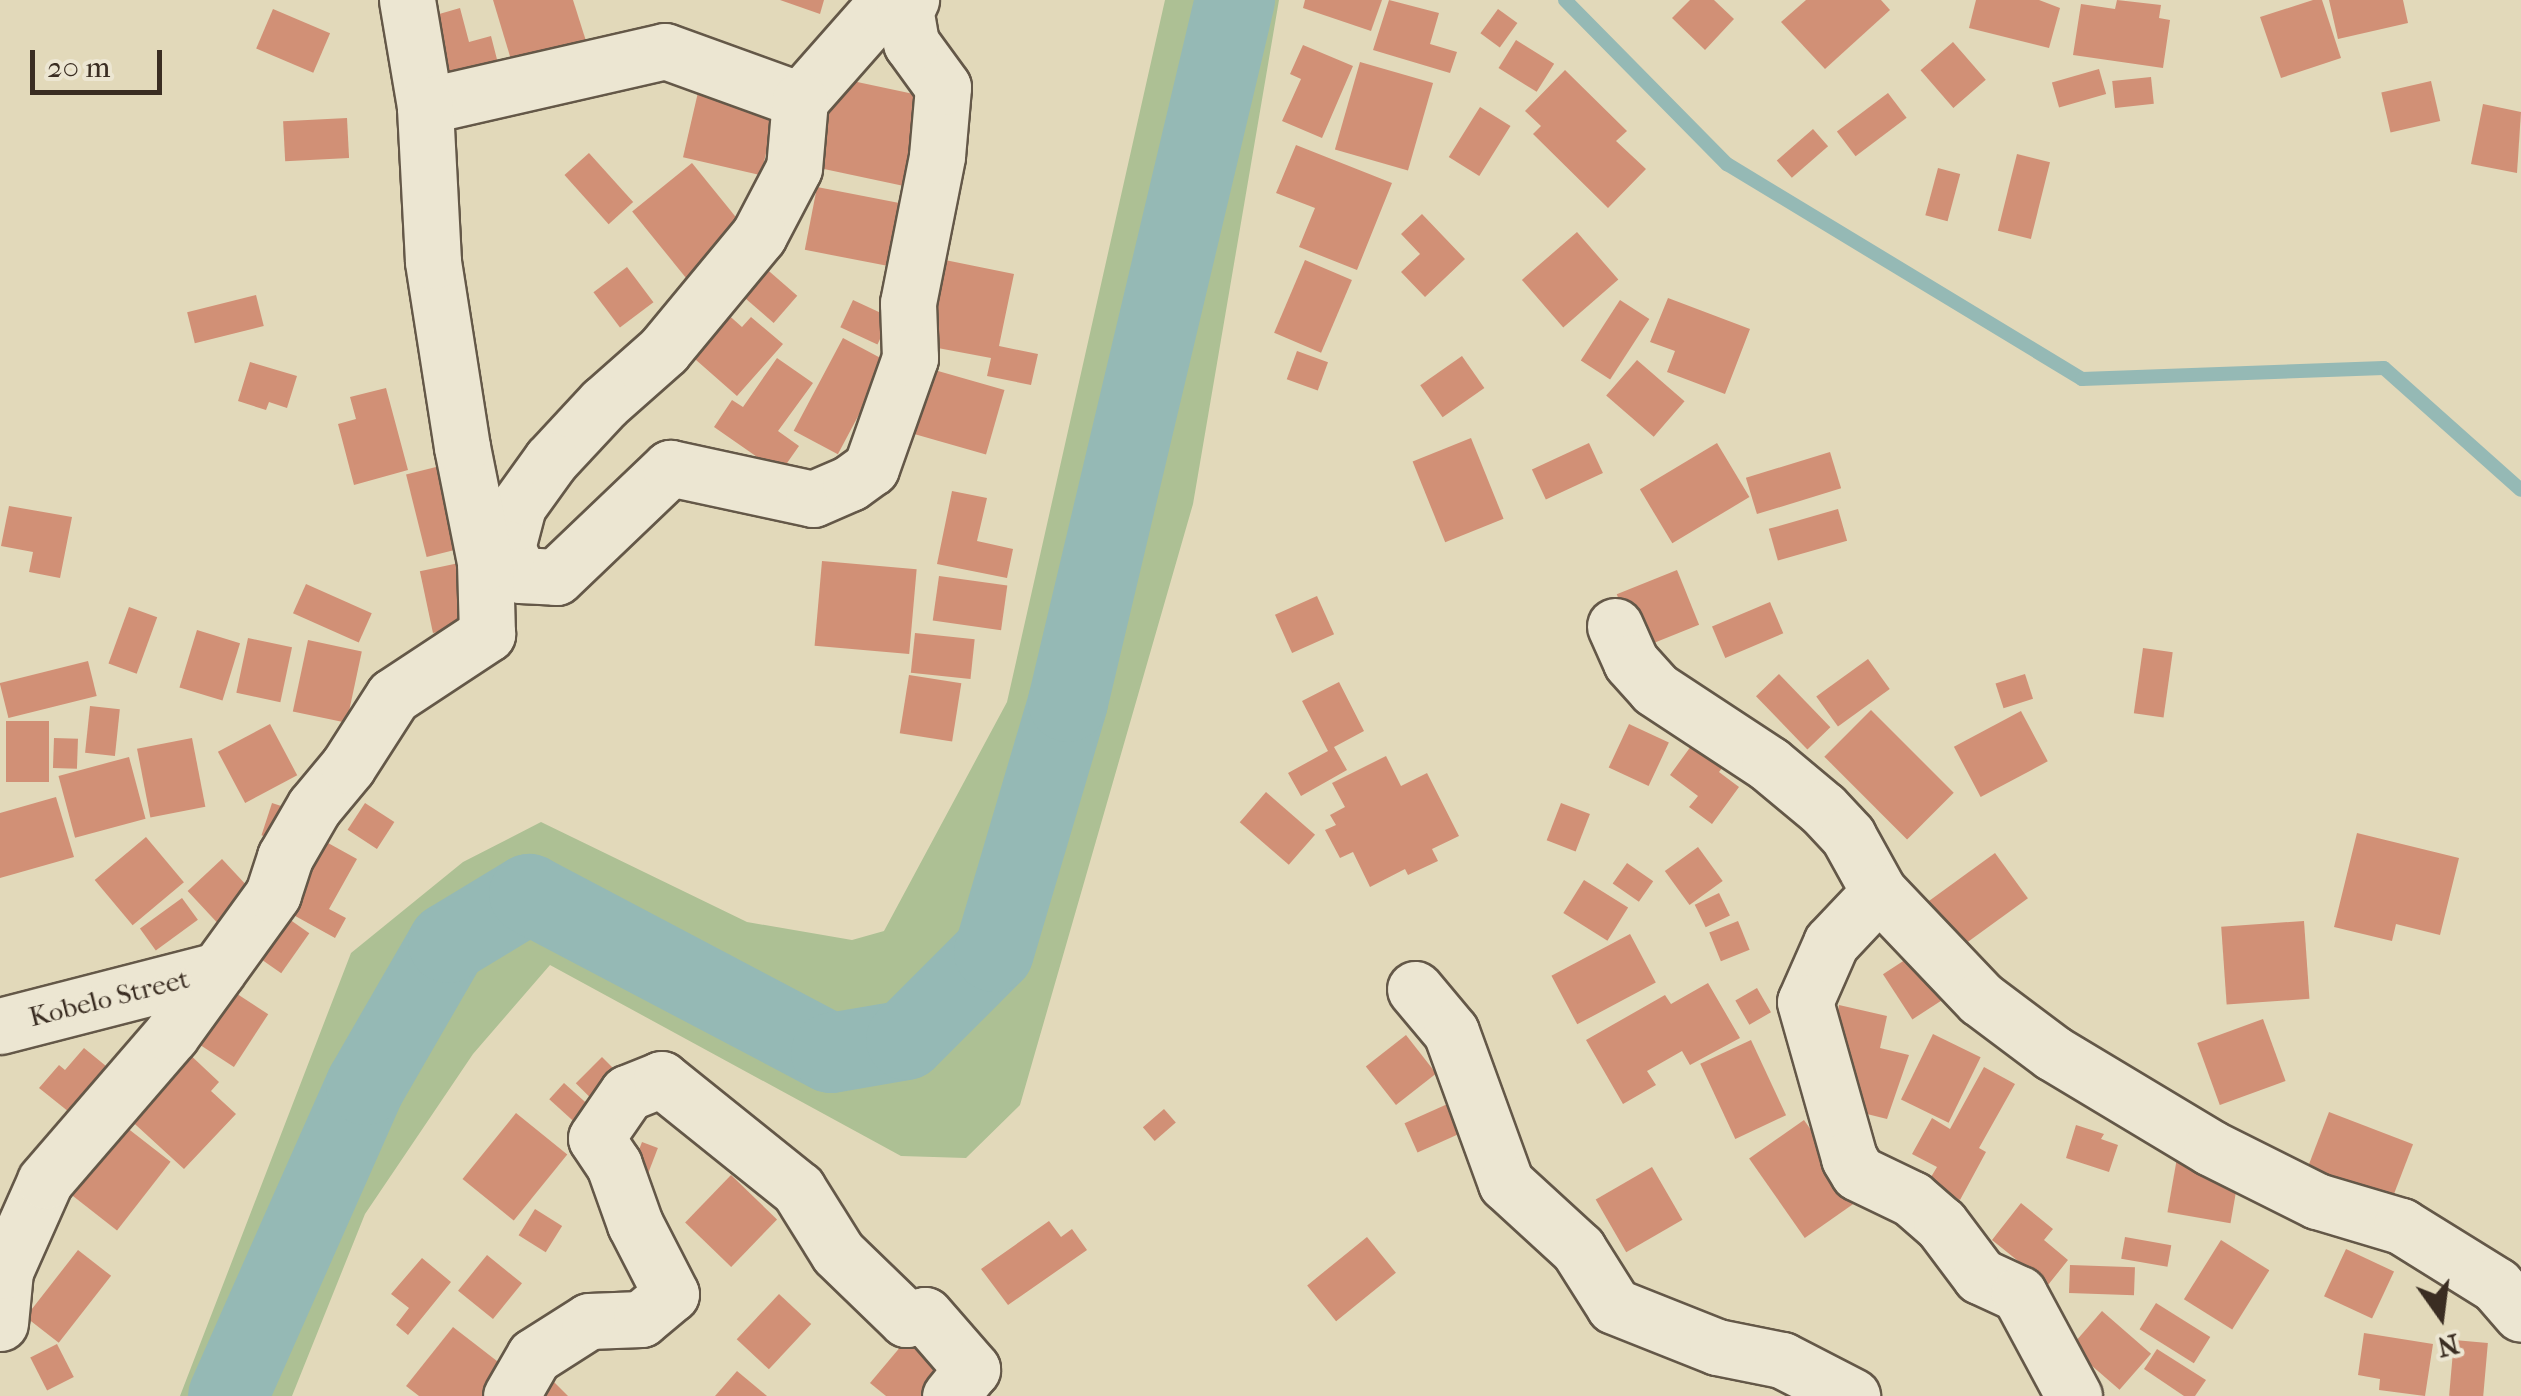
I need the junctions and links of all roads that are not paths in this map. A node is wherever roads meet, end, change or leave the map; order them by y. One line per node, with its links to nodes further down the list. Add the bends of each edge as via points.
1 (406, 0): 4 (street)
2 (908, 1): 3 (street, via 882,7); 3 (street, via 912,43 943,87 908,303 910,358 871,468 812,499 670,468 556,577 520,575 507,548 518,506 551,460 664,350 759,235 794,168)
3 (800, 100): 4 (street, via 666,51)
4 (425, 106): 7 (street, via 434,261 485,562 487,634 393,696 314,807 273,894)
5 (1616, 626): 6 (street, via 1631,662 1655,689 1824,809)
6 (1880, 892): 10 (street, via 1981,999 2053,1053 2282,1183 2402,1226 2496,1286); 15 (street, via 1831,943 1805,1002 1849,1158 1858,1173 1912,1199 1941,1224 1980,1276 2019,1294)
7 (218, 970): 9 (street, Kobelo Street); 11 (street, via 45,1181 5,1271)
8 (1415, 989): 14 (street, via 1451,1032 1506,1183 1578,1249 1614,1306 1716,1347 1782,1360)
9 (0, 1026)
10 (2521, 1314)
11 (0, 1322)
12 (511, 1396): 13 (street, via 534,1356 589,1320 641,1319 670,1294 596,1138 627,1093 662,1079 798,1189 838,1252 906,1319 924,1315 972,1369)
13 (950, 1396)
14 (1852, 1396)
15 (2074, 1396)

